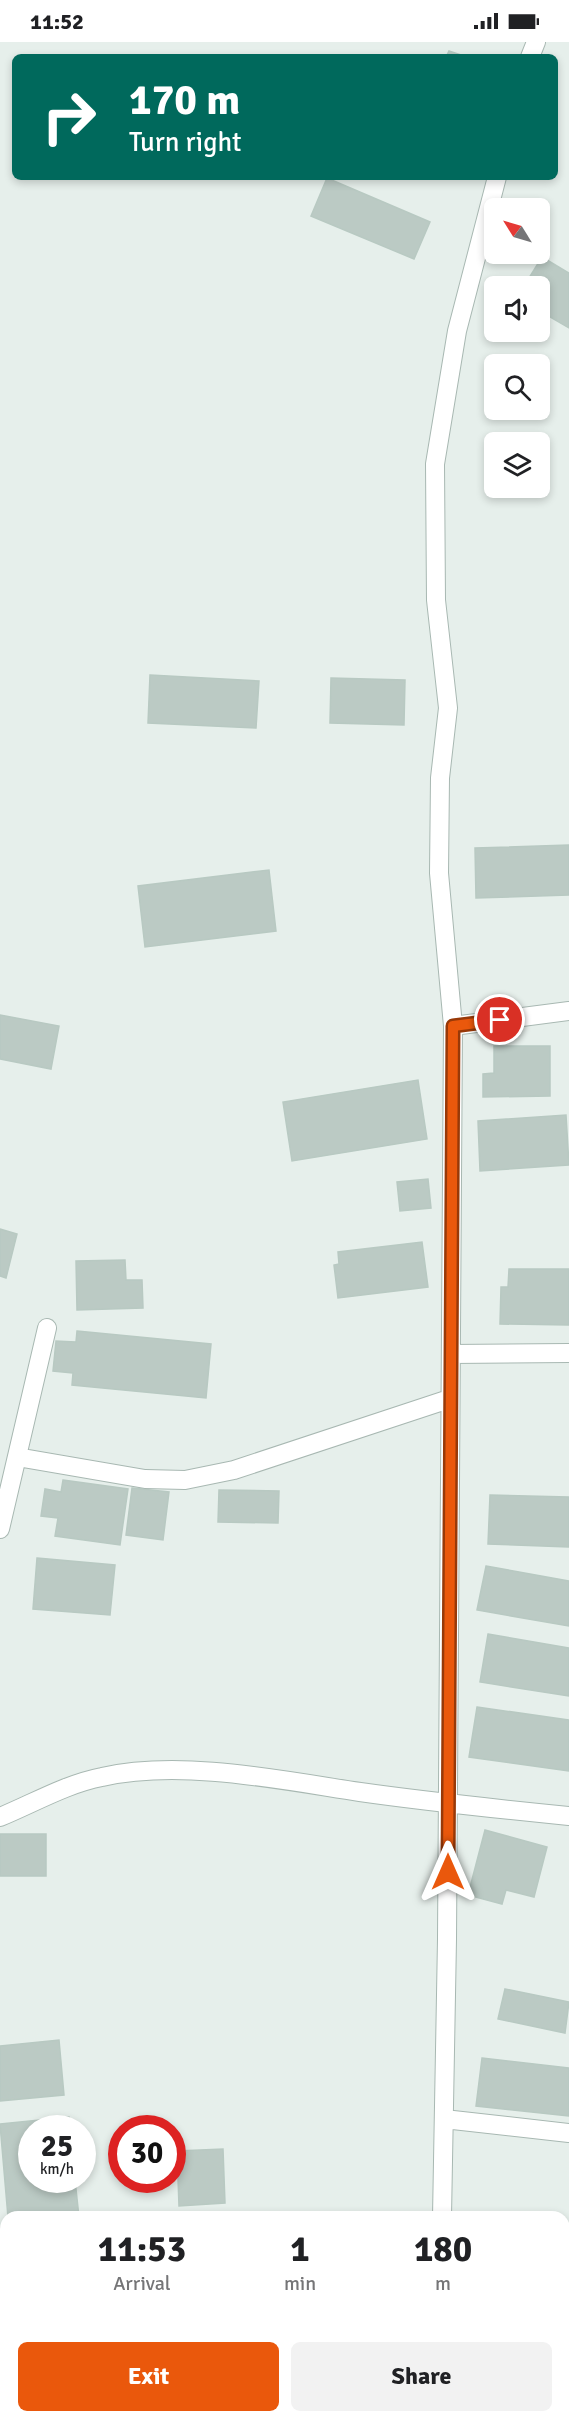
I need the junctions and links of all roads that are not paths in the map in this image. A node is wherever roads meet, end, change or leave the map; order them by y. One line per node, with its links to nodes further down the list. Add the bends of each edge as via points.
1 (496, 180): 3 (street, via 457,331 435,464 436,600 448,708 440,778 440,873)
2 (569, 1011): 3 (street)
3 (453, 1026): 6 (street)
4 (47, 1328): 8 (street)
5 (569, 1353): 6 (street)
6 (451, 1354): 7 (street)
7 (449, 1399): 8 (street, via 234,1470 185,1480 145,1479); 10 (street)
8 (17, 1457): 9 (street)
9 (0, 1529)
10 (448, 1804): 11 (street); 12 (street, via 231,1773 151,1771 103,1776 69,1786); 13 (street)
11 (569, 1816)
12 (0, 1817)
13 (444, 2119): 14 (street); 15 (street)
14 (569, 2133)
15 (442, 2211)

